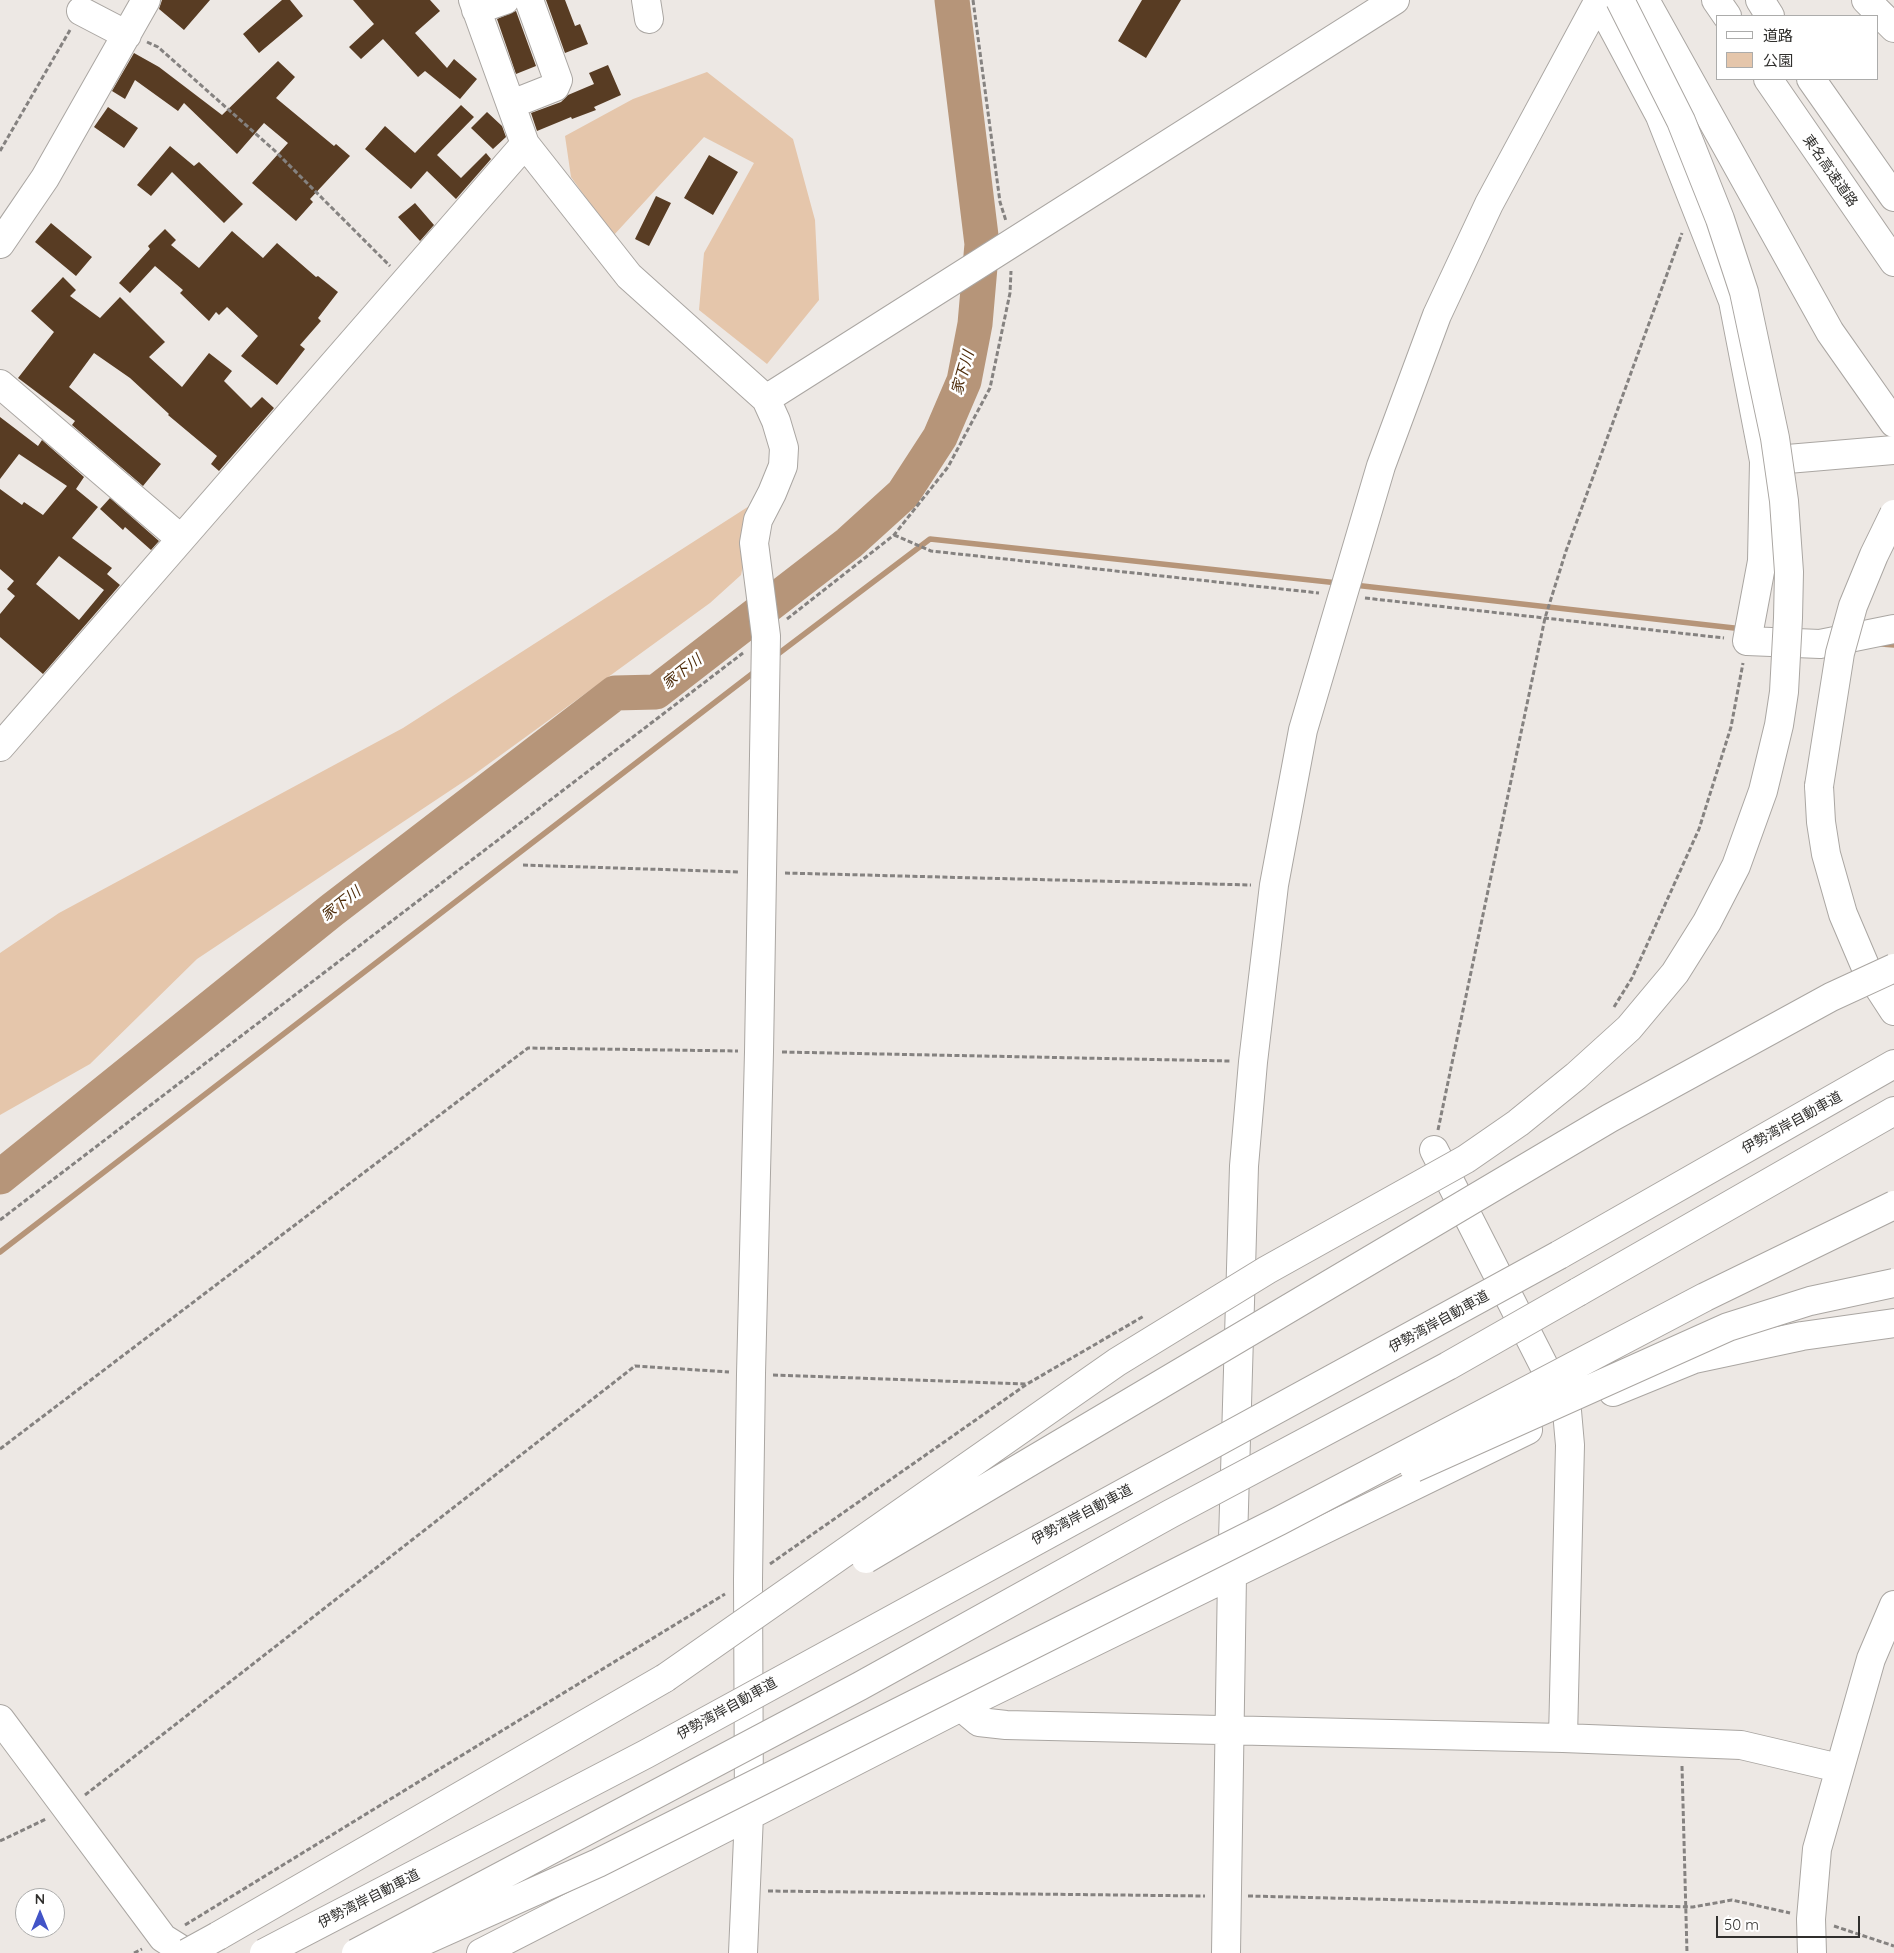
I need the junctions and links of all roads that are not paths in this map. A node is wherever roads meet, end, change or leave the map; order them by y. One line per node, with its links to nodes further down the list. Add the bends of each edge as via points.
1 (146, 0): 17 (main road)
2 (505, 0): 11 (main road)
3 (529, 0): 21 (main road, via 558,80 555,87)
4 (1395, 0): 27 (main road)
5 (1599, 0): 30 (main road, via 1660,116 1733,301); 45 (main road, via 1490,204 1437,315 1381,466 1303,730 1274,886 1244,1166)
6 (1620, 0): 47 (main road, bridge, via 1681,121 1720,218 1758,349 1784,502 1789,572 1788,618 1785,683 1778,725 1763,791 1736,866 1707,922 1675,973 1629,1028 1518,1123 1466,1159 1267,1270 1117,1362)
7 (1645, 0): 28 (main road, via 1830,332)
8 (1760, 0): 13 (main road)
9 (1857, 0): 14 (main road)
10 (1866, 0): 16 (main road)
11 (474, 5): 21 (main road)
12 (81, 12): 17 (main road)
13 (1769, 15)
14 (1869, 15)
15 (1879, 27): 18 (main road)
16 (1894, 28)
17 (127, 35): 24 (main road, via 46,178)
18 (1894, 46)
19 (1769, 80): 25 (main road, 東名高速道路)
20 (1812, 80): 23 (main road)
21 (512, 104): 22 (main road)
22 (525, 144): 27 (main road, via 629,276); 32 (main road)
23 (1894, 197)
24 (0, 244)
25 (1894, 262)
26 (0, 384): 32 (main road)
27 (766, 399): 53 (main road, via 784,448 783,466 758,520 754,543 766,636 748,1580)
28 (1894, 423)
29 (1894, 450): 30 (main road)
30 (1764, 461): 33 (main road, via 1762,561 1748,641 1820,644)
31 (1894, 514): 36 (main road, bridge, via 1853,606 1840,653 1818,786 1826,854 1842,914 1866,968)
32 (181, 539): 34 (main road)
33 (1894, 629)
34 (0, 747)
35 (1894, 968): 47 (main road, bridge, via 1831,997 1610,1118)
36 (1894, 1011)
37 (1894, 1064): 55 (main road, 伊勢湾岸自動車道, bridge, via 1560,1255 646,1754)
38 (1888, 1115): 56 (main road, bridge, via 1448,1366 1170,1514 860,1686)
39 (1434, 1150): 43 (main road)
40 (1894, 1205): 44 (main road, bridge, via 1705,1297)
41 (1894, 1283): 44 (main road, bridge, via 1810,1300 1728,1327 1383,1481)
42 (1894, 1323): 43 (main road, via 1802,1336 1694,1359)
43 (1567, 1411): 45 (main road); 51 (main road, via 1570,1444)
44 (1279, 1521): 57 (main road, bridge, via 598,1862)
45 (1232, 1575): 48 (main road); 50 (main road)
46 (1894, 1605): 52 (main road, via 1871,1659)
47 (665, 1678): 54 (main road, bridge)
48 (961, 1707): 50 (main road, via 979,1722 1006,1725); 53 (main road)
49 (0, 1719): 54 (main road, via 163,1938)
50 (1230, 1729): 51 (main road); 60 (main road)
51 (1563, 1738): 52 (main road, via 1741,1745)
52 (1839, 1768): 61 (main road, via 1817,1849)
53 (749, 1816): 58 (main road); 59 (main road)
54 (187, 1953)
55 (264, 1953)
56 (356, 1953)
57 (397, 1953)
58 (481, 1953)
59 (743, 1953)
60 (1226, 1953)
61 (1812, 1953)

